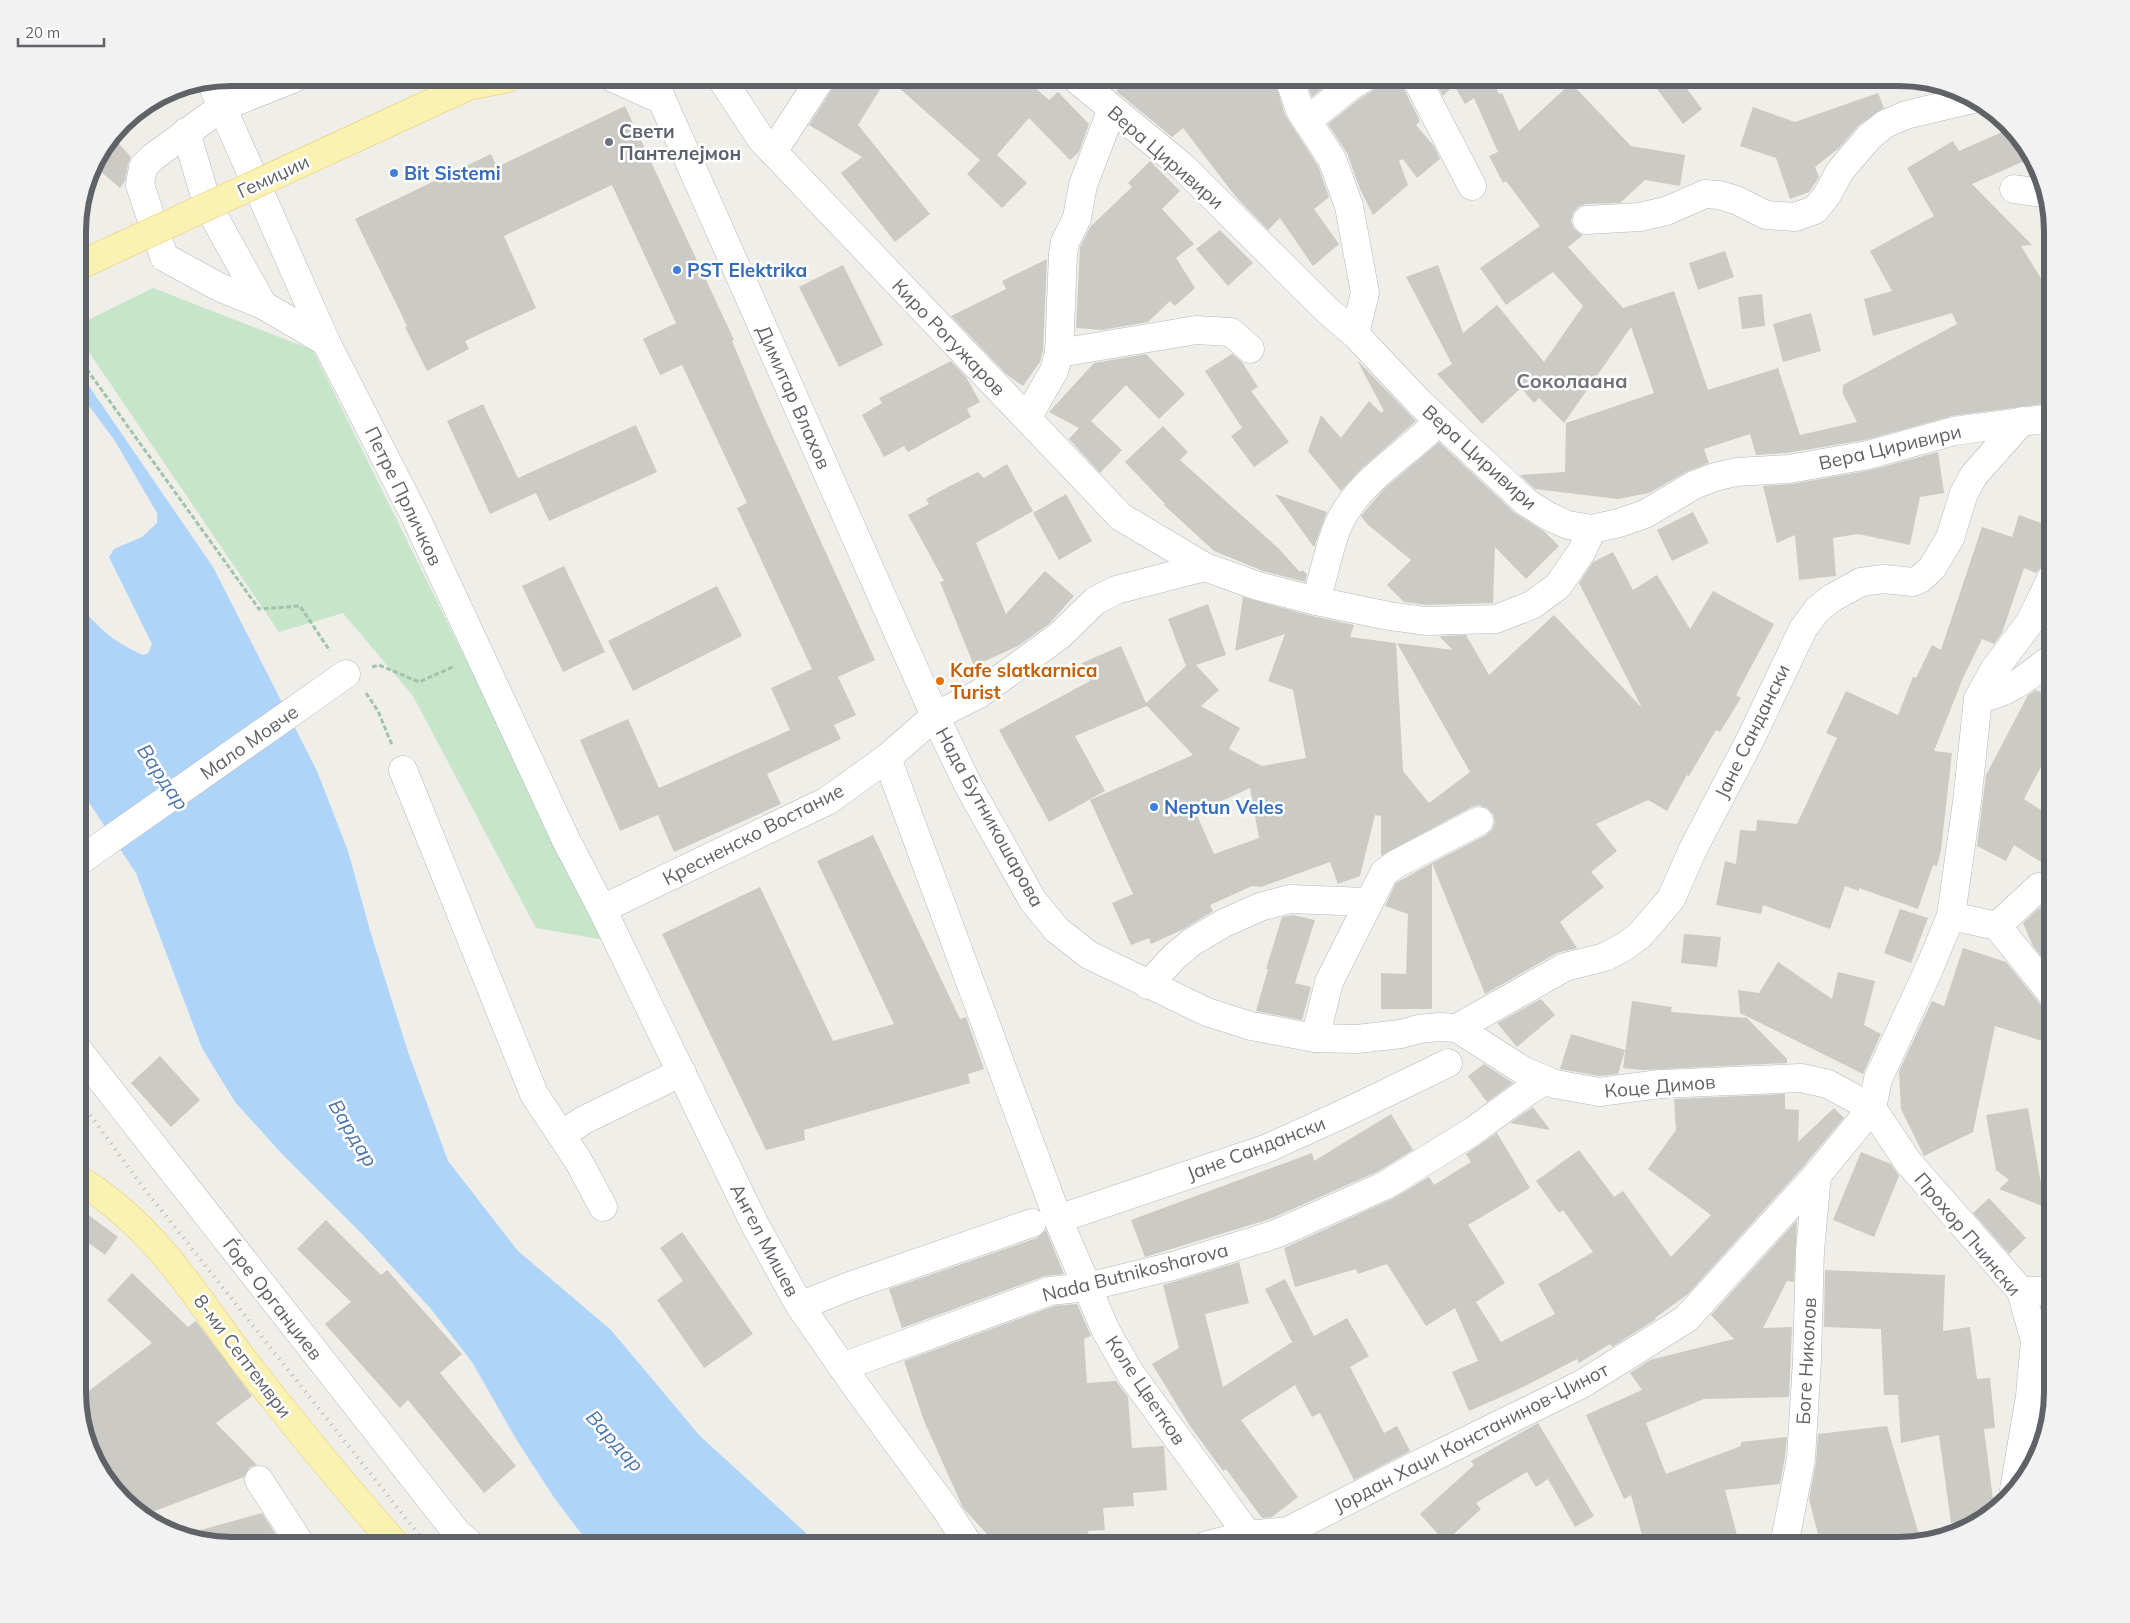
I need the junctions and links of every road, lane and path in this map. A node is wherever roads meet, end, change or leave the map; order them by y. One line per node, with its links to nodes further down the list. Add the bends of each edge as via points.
1 (1085, 86): 13 (street, Вера Циривири)
2 (1293, 86): 14 (street)
3 (1349, 86): 14 (street)
4 (1420, 86): 17 (street)
5 (272, 87): 12 (street)
6 (467, 87): 21 (main road, Гемиџии, bridge)
7 (727, 87): 16 (street, Киро Рогужаров)
8 (815, 87): 16 (street)
9 (214, 88): 12 (street, Петре Прличков)
10 (658, 89): 40 (street, Димитар Влахов)
11 (1963, 101): 20 (street, via 1906,115 1885,124 1869,137 1840,171 1816,210 1795,217 1766,215 1736,200 1705,194 1640,218)
12 (222, 107): 15 (street); 24 (street, Петре Прличков)
13 (1112, 109): 23 (street, Вера Циривири, via 1183,167); 26 (street, via 1083,185 1077,218 1063,254)
14 (1307, 122): 23 (street, via 1332,159 1349,206 1365,293)
15 (186, 132): 22 (street, via 208,206); 22 (street, via 143,167 140,186 164,257 219,287)
16 (773, 152): 28 (street, Киро Рогужаров)
17 (1472, 186)
18 (2014, 189): 19 (street)
19 (2038, 191)
20 (1587, 220)
21 (87, 262)
22 (263, 305): 24 (street)
23 (1355, 334): 30 (street, Вера Циривири)
24 (326, 342): 36 (street, Петре Прличков, via 416,518)
25 (1250, 349): 26 (street, via 1231,332 1196,330)
26 (1059, 353): 28 (street, via 1054,372)
27 (87, 370): 38 (path, via 259,609 300,606)
28 (1027, 418): 33 (street, Киро Рогужаров, via 1121,517)
29 (2044, 419): 31 (street, Вера Циривири)
30 (1439, 421): 32 (street, Вера Циривири, via 1526,502 1568,525); 35 (street, via 1375,476 1340,520)
31 (2022, 421): 32 (street, Вера Циривири, via 1938,434 1868,456 1715,477 1694,485 1645,514); 52 (street, Јане Сандански, via 1964,492 1950,538 1932,568 1913,582 1884,579 1861,582 1817,610 1803,629 1672,898 1640,934 1605,957 1565,967)
32 (1592, 529): 35 (street, via 1582,551 1558,586 1532,605 1496,619 1426,621)
33 (1205, 567): 35 (street); 40 (street, Кресненско Востание, via 1116,590 1095,601 1060,636 979,694)
34 (2044, 593): 39 (street, Јордан Хаџи Констанинов-Џинот, via 2030,622 1994,670)
35 (1316, 602)
36 (481, 655): 38 (path, via 419,682 379,665); 47 (street, Петре Прличков, via 567,842)
37 (2044, 664): 39 (street, via 2012,688)
38 (346, 674): 42 (path, via 378,710); 44 (street, Мало Мовче)
39 (1978, 700): 48 (street, Јордан Хаџи Констанинов-Џинот)
40 (935, 716): 41 (street, Кресненско Востание); 51 (street, Нада Бутникошарова, via 968,785 1033,901 1057,930 1089,955)
41 (887, 758): 47 (street, Кресненско Востание, via 827,800); 63 (street, Коле Цветков)
42 (403, 770): 59 (street, via 534,1094)
43 (1479, 821): 46 (street, via 1389,868)
44 (87, 856)
45 (2044, 886): 49 (street)
46 (1368, 902): 51 (street, via 1290,899 1260,907 1192,942); 53 (street, via 1328,982)
47 (602, 909): 56 (street, Ангел Мишев)
48 (1951, 916): 49 (street); 58 (street, Јордан Хаџи Констанинов-Џинот, via 1878,1079)
49 (1996, 926): 50 (street)
50 (2044, 984)
51 (1148, 985): 53 (street, Нада Бутникошарова, via 1208,1012 1258,1028)
52 (1457, 1028): 53 (street, Нада Бутникошарова, via 1429,1028 1357,1039); 57 (street, Коце Димов, via 1524,1071)
53 (1315, 1038)
54 (87, 1061): 73 (street, Ѓоре Органџиев)
55 (1448, 1063): 63 (street, Јане Сандански, via 1268,1148)
56 (682, 1072): 59 (street, via 584,1120); 67 (street, Ангел Мишев, via 755,1225)
57 (1546, 1080): 58 (street, Коце Димов, via 1599,1092 1669,1083 1801,1078 1828,1084); 64 (street, Nada Butnikosharova, via 1473,1131 1386,1185 1276,1234 1173,1266)
58 (1872, 1108): 60 (street, Јордан Хаџи Констанинов-Џинот); 65 (street, Прохор Пчински, via 1908,1162)
59 (561, 1135): 62 (street)
60 (1817, 1176): 76 (street, Јордан Хаџи Констанинов-Џинот, via 1686,1319 1582,1384 1412,1466 1288,1531); 77 (street, Боге Николов, via 1810,1251 1801,1459)
61 (87, 1183): 72 (main road, 8-ми Септември, via 129,1216 174,1265 247,1364)
62 (603, 1207)
63 (1045, 1221): 64 (street, Коле Цветков); 67 (street, Јане Сандански, via 847,1287)
64 (1086, 1287): 68 (street, Nada Butnikosharova, via 1050,1291); 75 (street, Коле Цветков, via 1130,1373)
65 (2021, 1291): 66 (street); 69 (street, Прохор Пчински, via 2035,1341 2030,1396)
66 (2044, 1291)
67 (800, 1306): 68 (street, Ангел Мишев)
68 (842, 1367): 74 (street, Ангел Мишев)
69 (2016, 1476)
70 (259, 1480): 71 (street)
71 (296, 1537)
72 (388, 1537)
73 (462, 1537)
74 (963, 1537)
75 (1252, 1537)
76 (1265, 1537)
77 (1786, 1537)

